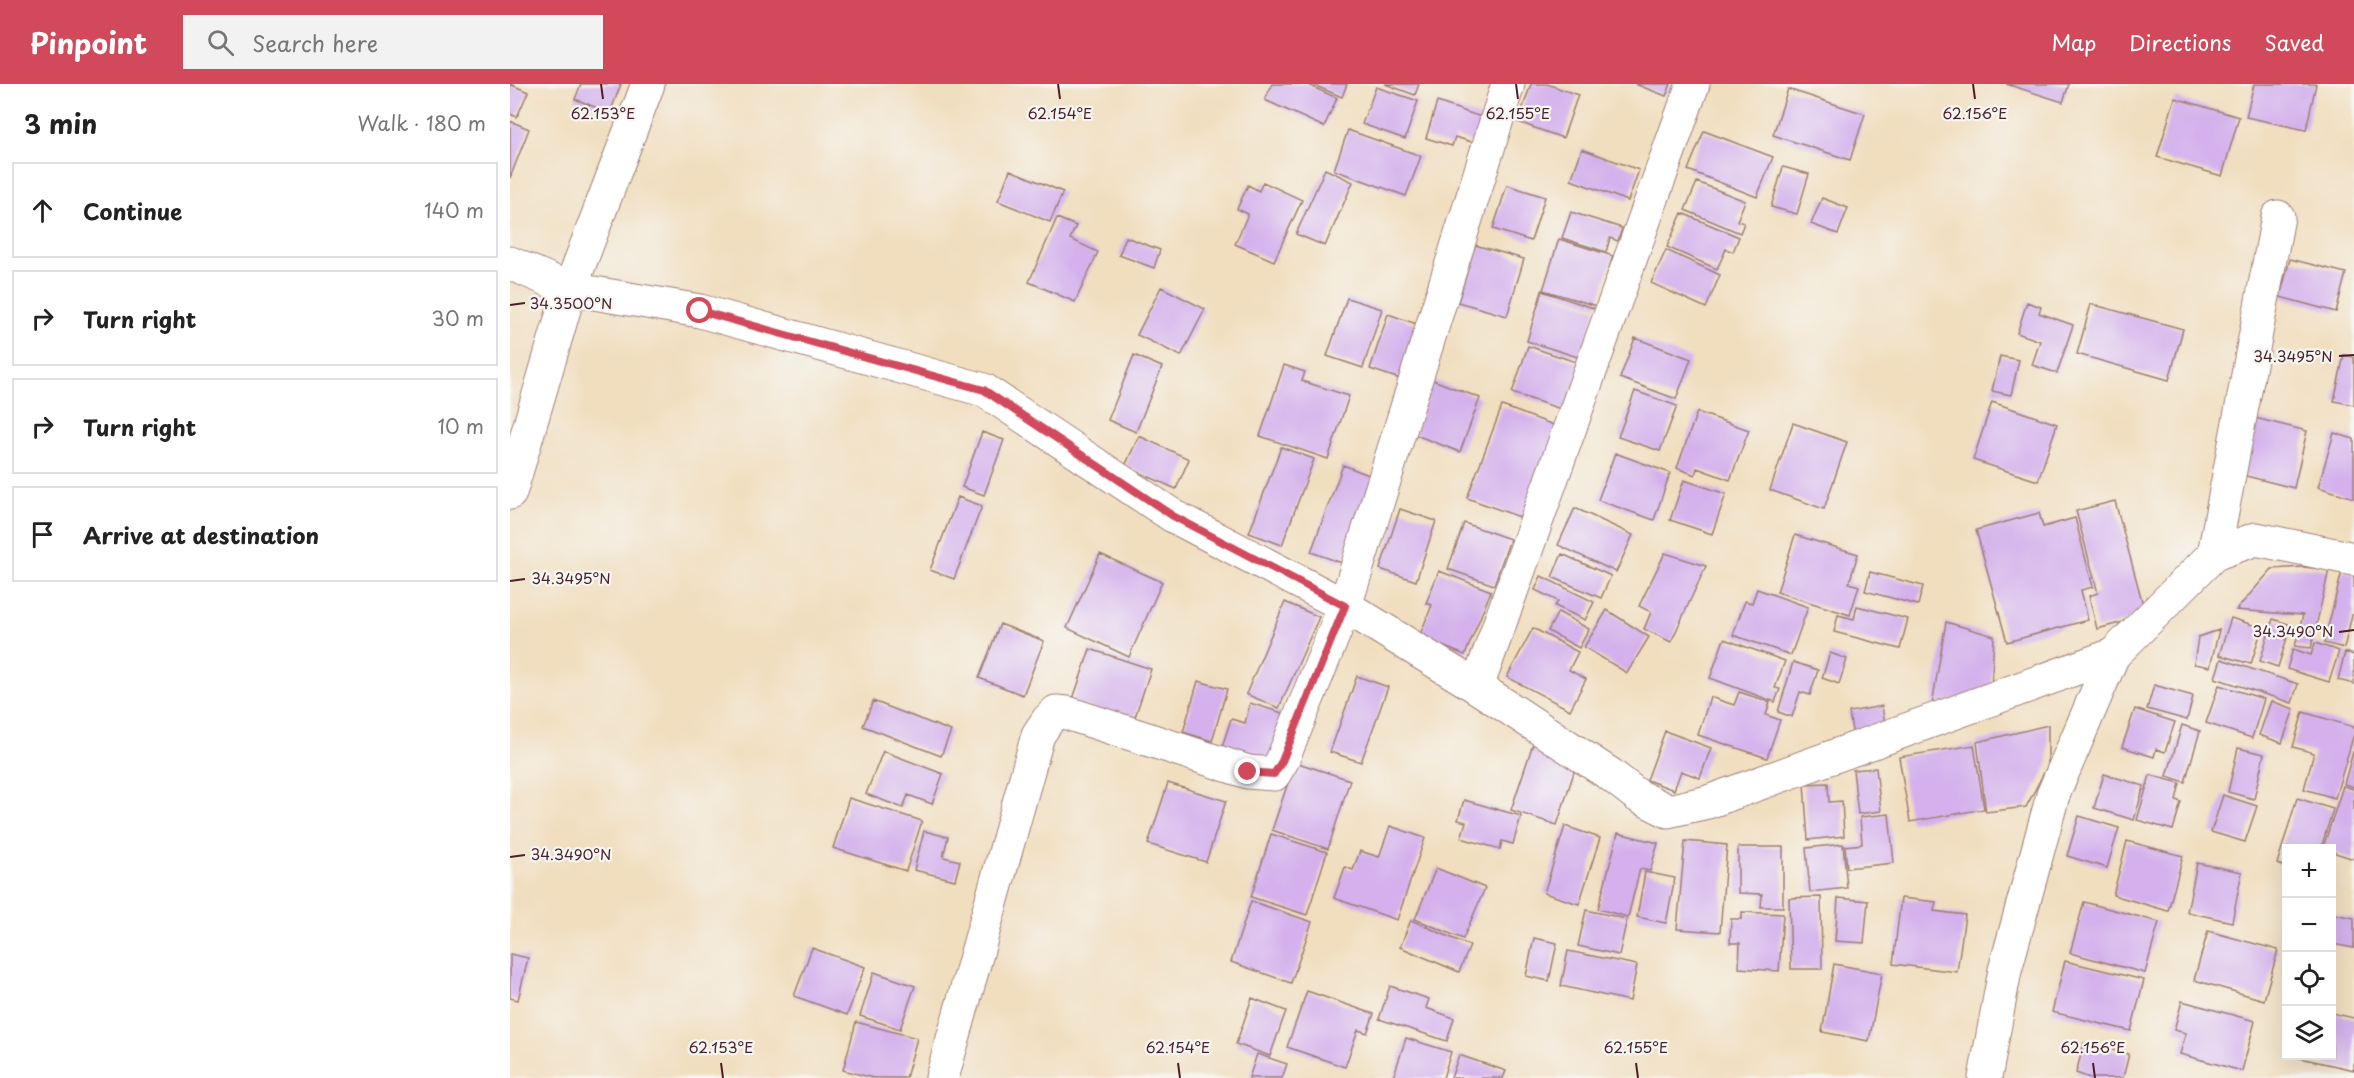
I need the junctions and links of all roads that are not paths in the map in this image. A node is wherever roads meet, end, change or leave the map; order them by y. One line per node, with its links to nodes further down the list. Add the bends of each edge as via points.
1 (648, 84): 6 (street)
2 (1508, 84): 10 (street)
3 (1693, 84): 12 (street)
4 (2278, 217): 8 (street)
5 (510, 263): 6 (street)
6 (570, 289): 7 (street); 10 (street, via 700,311 984,390 1173,516)
7 (510, 493)
8 (2214, 554): 9 (street, via 2256,539); 11 (street)
9 (2354, 559)
10 (1345, 606): 12 (street); 13 (street, via 1274,774 1248,772 1067,713 1056,712 1048,720 1038,735)
11 (2113, 655): 12 (street, via 1708,802 1668,811 1638,796); 14 (street, via 2053,795 2005,970)
12 (1477, 687)
13 (942, 1078)
14 (1985, 1078)

